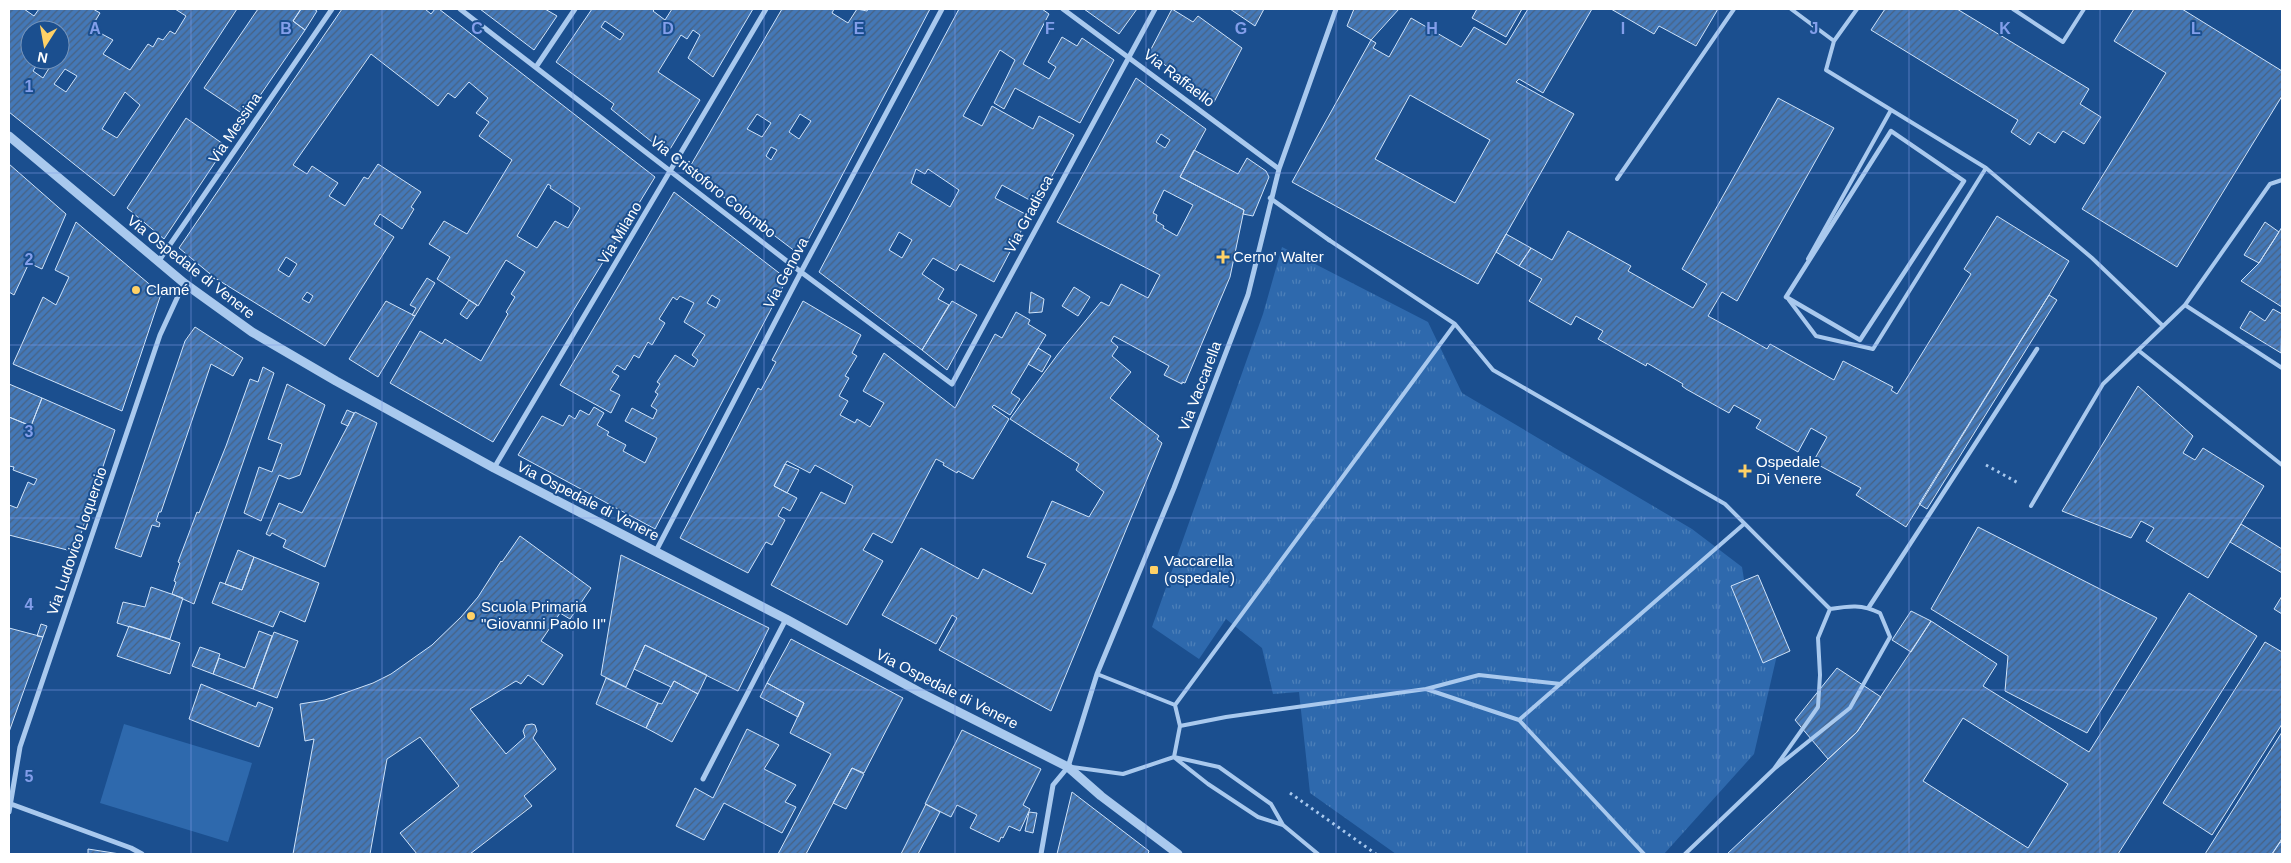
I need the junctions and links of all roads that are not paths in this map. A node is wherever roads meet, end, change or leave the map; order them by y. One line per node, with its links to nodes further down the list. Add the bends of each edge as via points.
1 (332, 9): 26 (street, Via Messina)
2 (460, 9): 16 (street, Via Cristoforo Colombo)
3 (575, 9): 16 (street)
4 (766, 9): 21 (street, Via Milano)
5 (942, 9): 27 (street, Via Genova)
6 (1063, 9): 15 (street, Via Raffaello)
7 (1155, 9): 15 (street, Via Gradisca)
8 (1336, 9): 20 (street, Via Vaccarella)
9 (1734, 9): 22 (lane)
10 (1791, 9): 14 (lane)
11 (1858, 9): 14 (lane)
12 (2014, 9): 13 (lane, via 2063,42)
13 (2084, 9)
14 (1834, 41): 17 (lane, via 1826,70)
15 (1129, 57): 20 (street, Via Raffaello); 36 (street, Via Gradisca)
16 (536, 67): 21 (street, Via Cristoforo Colombo)
17 (1891, 110): 19 (lane); 29 (lane)
18 (9, 136): 26 (street, Via Ospedale di Venere)
19 (1986, 168): 29 (lane, via 1873,349 1816,336); 32 (lane, via 2092,258)
20 (1279, 169): 24 (street, Via Vaccarella)
21 (672, 171): 27 (street, Via Cristoforo Colombo); 38 (street, Via Milano)
22 (1617, 179)
23 (2282, 180): 30 (lane, via 2270,184)
24 (1270, 198): 25 (street); 45 (street, Via Vaccarella, via 1248,295 1174,488)
25 (1330, 240): 31 (lane)
26 (158, 262): 28 (street, Via Ospedale di Venere)
27 (801, 272): 36 (street, Via Cristoforo Colombo); 41 (street, Via Genova)
28 (184, 283): 38 (street, Via Ospedale di Venere, via 252,332); 54 (street, Via Ludovico Loquercio, via 156,345)
29 (1786, 297): 29 (street, via 1891,131 1964,181 1860,340)
30 (2185, 304): 32 (lane); 35 (lane)
31 (1455, 324): 40 (lane, via 1493,370 1725,504); 48 (lane)
32 (2163, 326): 34 (lane)
33 (2037, 348): 42 (street)
34 (2138, 350): 37 (lane); 39 (lane, via 2103,384)
35 (2282, 368)
36 (952, 384)
37 (2282, 465)
38 (494, 468): 41 (street, Via Ospedale di Venere)
39 (2031, 506)
40 (1744, 524): 43 (lane); 46 (lane)
41 (656, 551): 44 (street, Via Ospedale di Venere)
42 (1869, 607): 43 (lane, via 1856,605); 53 (lane, via 1880,613 1890,637 1850,708)
43 (1830, 609): 53 (lane, via 1818,638 1818,707)
44 (786, 619): 52 (street, Via Ospedale di Venere, via 923,694); 55 (street)
45 (1097, 674): 48 (lane); 52 (street, Via Vaccarella)
46 (1561, 684): 47 (lane, via 1479,674); 49 (lane)
47 (1426, 689): 49 (lane); 50 (lane)
48 (1175, 705): 50 (lane)
49 (1520, 720): 63 (lane)
50 (1180, 726): 51 (lane)
51 (1174, 757): 52 (lane, via 1123,774); 58 (lane, via 1258,817); 58 (lane, via 1220,767 1271,804)
52 (1068, 767): 60 (street, via 1053,785); 61 (street, Via Ospedale di Venere)
53 (1774, 769): 64 (lane)
54 (12, 776): 56 (street, Via Ludovico Loquercio)
55 (703, 779)
56 (11, 804): 57 (street, Via Ludovico Loquercio); 59 (street)
57 (9, 812)
58 (1283, 825): 62 (lane)
59 (142, 854)
60 (1040, 854)
61 (1178, 854)
62 (1318, 854)
63 (1644, 854)
64 (1685, 854)

